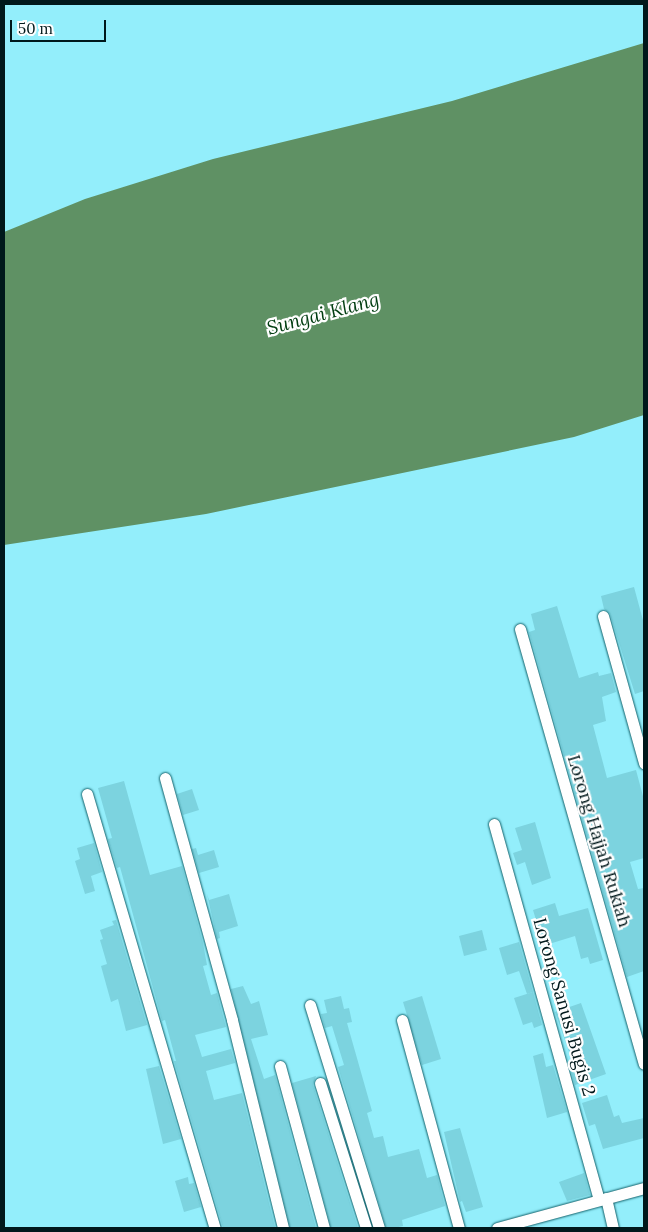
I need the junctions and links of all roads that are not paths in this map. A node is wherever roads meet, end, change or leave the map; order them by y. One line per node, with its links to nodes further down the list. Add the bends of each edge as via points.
1 (602, 616): 3 (street)
2 (520, 629): 9 (street, Lorong Hajjah Rukiah)
3 (644, 763)
4 (165, 778): 15 (street, via 232,1020)
5 (87, 794): 14 (street)
6 (494, 824): 13 (street, Lorong Sanusi Bugis 2)
7 (310, 1005): 18 (street)
8 (402, 1020): 19 (street)
9 (644, 1064)
10 (280, 1066): 16 (street)
11 (320, 1082): 17 (street)
12 (644, 1188): 13 (street)
13 (602, 1200): 20 (street); 21 (street, Lorong Sanusi Bugis 2)
14 (216, 1228)
15 (283, 1228)
16 (324, 1228)
17 (366, 1228)
18 (379, 1228)
19 (459, 1228)
20 (497, 1228)
21 (613, 1228)

